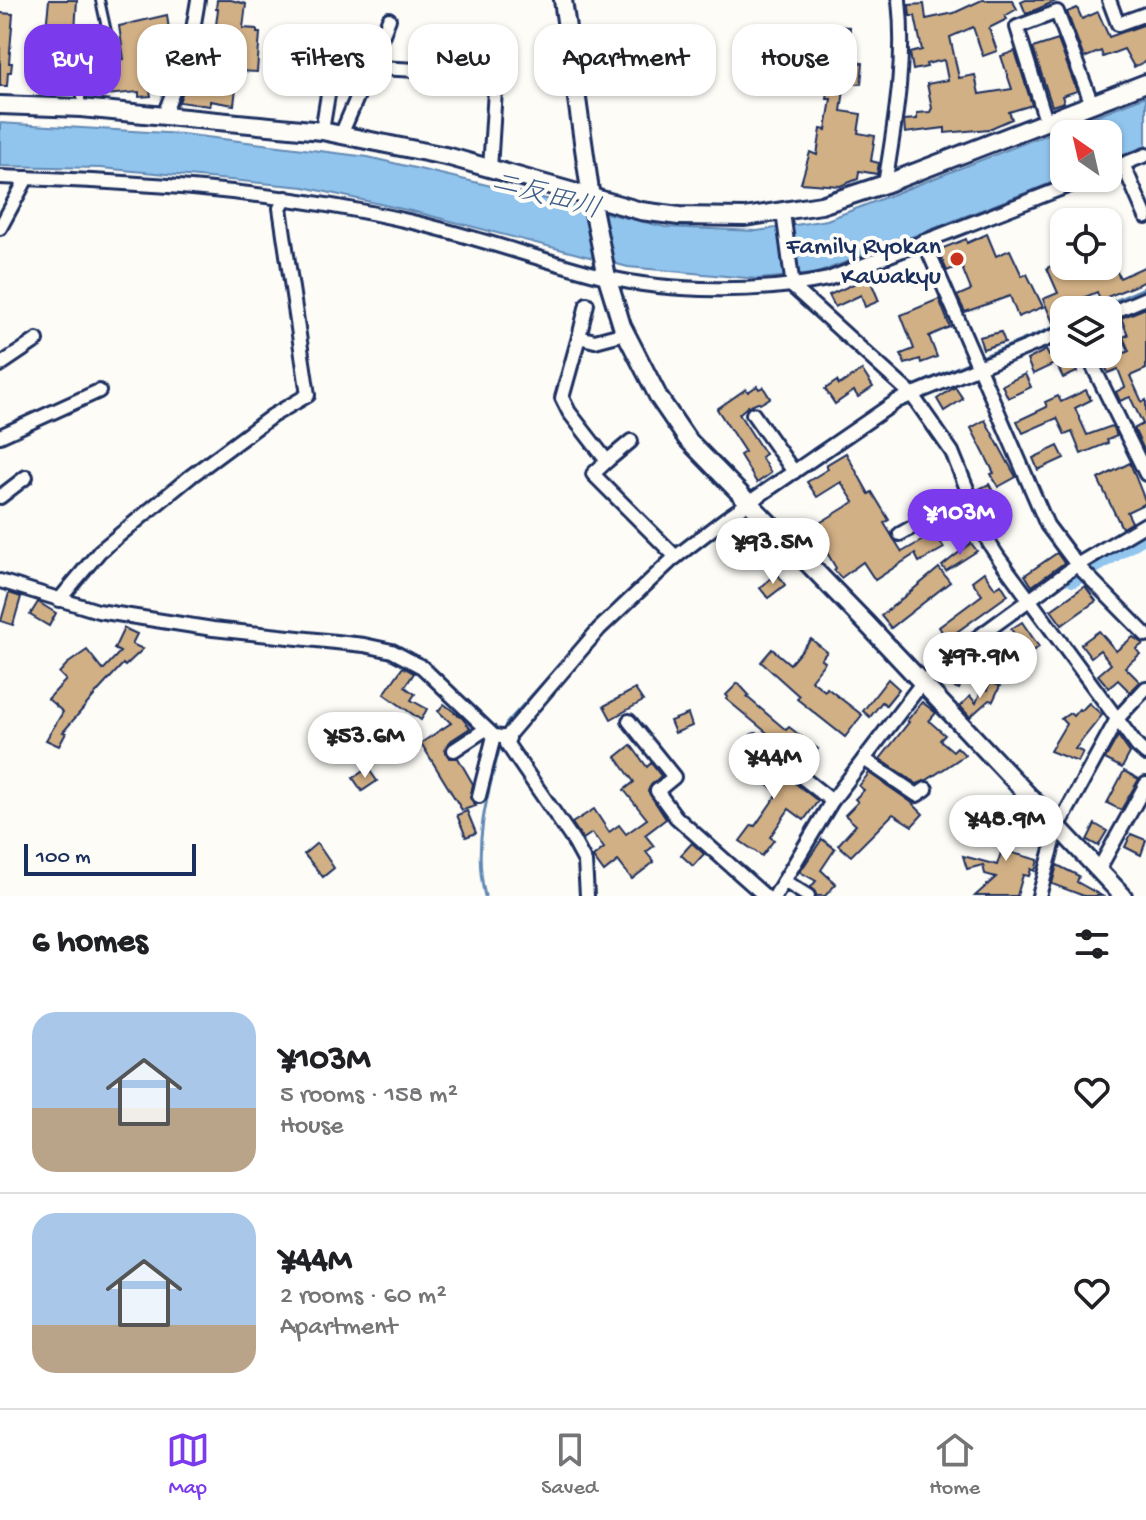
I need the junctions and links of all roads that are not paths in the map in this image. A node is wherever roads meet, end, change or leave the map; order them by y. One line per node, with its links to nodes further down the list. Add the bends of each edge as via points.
1 (100, 0): 15 (lane, via 111,50 89,56 81,65)
2 (198, 0): 16 (street, via 190,47)
3 (563, 0): 28 (street)
4 (899, 0): 25 (street, via 901,83)
5 (1109, 0): 6 (street, via 1118,24)
6 (1146, 14)
7 (389, 19): 8 (street)
8 (387, 24)
9 (392, 69): 22 (street, via 496,74)
10 (1146, 83): 13 (street)
11 (328, 96): 18 (street)
12 (358, 96): 19 (street)
13 (1092, 104): 17 (street); 17 (street, via 1057,12 1017,27)
14 (0, 105): 15 (street)
15 (81, 108): 16 (street)
16 (164, 115): 18 (street)
17 (1046, 121): 25 (street)
18 (322, 131): 19 (street)
19 (341, 135): 22 (street)
20 (1146, 155): 21 (street)
21 (1123, 164): 30 (street)
22 (490, 169): 28 (street)
23 (0, 177): 24 (street)
24 (27, 178): 27 (street, via 137,182); 31 (street)
25 (885, 184): 29 (street)
26 (1052, 192): 32 (street)
27 (286, 198): 33 (street, via 408,221); 62 (street, via 280,208 308,395 179,485 100,551)
28 (591, 198): 29 (street, via 679,216); 33 (street)
29 (783, 212): 34 (street)
30 (1146, 217)
31 (0, 228)
32 (924, 241): 34 (street, via 828,279); 42 (street)
33 (607, 277): 34 (street, via 658,286); 38 (street)
34 (793, 287): 46 (street)
35 (1146, 298): 37 (street)
36 (587, 304): 39 (street)
37 (1122, 308)
38 (625, 333): 39 (street, via 595,341); 56 (street, via 687,439)
39 (579, 337): 50 (street, via 562,398)
40 (1050, 337): 42 (street)
41 (37, 340): 43 (street)
42 (975, 363): 46 (street); 60 (street, via 1047,525)
43 (0, 365)
44 (1094, 368): 52 (street)
45 (99, 391): 48 (street)
46 (907, 391): 51 (street); 54 (street, via 952,452)
47 (753, 414): 51 (street)
48 (0, 436)
49 (631, 441): 50 (street)
50 (607, 461): 59 (street, via 593,474)
51 (794, 472): 56 (street)
52 (1146, 474)
53 (26, 477): 55 (street)
54 (970, 495): 58 (street); 63 (street, via 989,543)
55 (0, 497)
56 (749, 503): 59 (street); 65 (street)
57 (1146, 524): 60 (street)
58 (900, 534)
59 (676, 557): 70 (street, via 599,629)
60 (1081, 568): 63 (street); 64 (street)
61 (0, 581): 62 (street)
62 (59, 600): 69 (street, via 213,629 392,651 422,667)
63 (1028, 600): 65 (street); 67 (street)
64 (1146, 635)
65 (922, 683): 74 (street); 79 (street)
66 (1146, 688): 67 (street)
67 (1117, 719): 73 (street); 79 (street)
68 (629, 721): 83 (street, via 674,777 657,791 676,817)
69 (490, 733): 70 (street); 72 (street); 77 (street)
70 (509, 738): 82 (street, via 507,744 585,862)
71 (756, 741): 78 (street)
72 (454, 750)
73 (1146, 754)
74 (864, 759): 76 (street, via 917,795); 78 (street)
75 (1146, 784): 80 (street)
76 (926, 789)
77 (479, 796)
78 (832, 801): 81 (street)
79 (1058, 827): 80 (street); 86 (street)
80 (1099, 869): 87 (street)
81 (784, 881): 84 (street); 85 (street)
82 (587, 896)
83 (765, 896)
84 (775, 896)
85 (808, 896)
86 (1039, 896)
87 (1123, 896)

